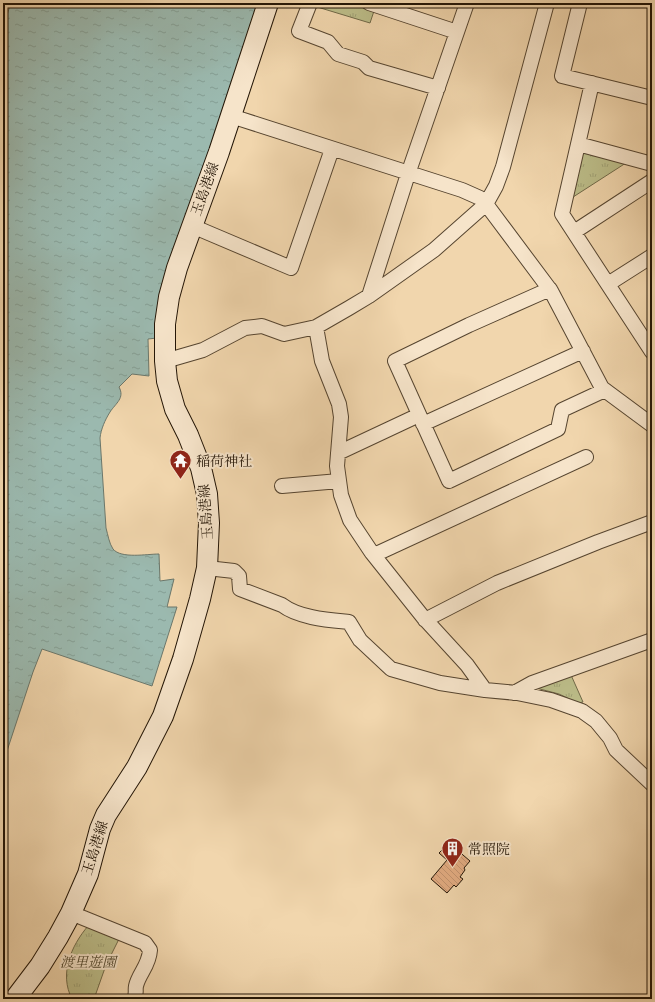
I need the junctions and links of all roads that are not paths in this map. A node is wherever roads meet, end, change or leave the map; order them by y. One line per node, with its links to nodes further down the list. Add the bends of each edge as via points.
1 (268, 3): 11 (main road, 玉島港線)
2 (310, 3): 9 (street, via 299,31 328,42 338,54 363,62 369,68)
3 (369, 3): 7 (street)
4 (467, 3): 7 (street)
5 (547, 3): 17 (street, via 503,167)
6 (580, 3): 8 (street, via 562,76)
7 (457, 32): 9 (street)
8 (592, 83): 10 (street); 12 (street)
9 (438, 88): 15 (street)
10 (652, 98)
11 (231, 116): 13 (street); 18 (main road, 玉島港線)
12 (578, 144): 14 (street); 19 (street, via 562,214)
13 (332, 149): 15 (street); 18 (street, via 291,268)
14 (652, 164)
15 (408, 174): 17 (street, via 462,190 480,198); 23 (street)
16 (652, 181): 19 (street)
17 (486, 204): 22 (street); 23 (street, via 434,250)
18 (192, 226): 28 (main road, 玉島港線, via 169,297 164,324)
19 (574, 232): 21 (street)
20 (652, 256): 21 (street)
21 (608, 284): 25 (street)
22 (550, 289): 26 (street); 30 (street, via 394,361)
23 (369, 296): 24 (street)
24 (316, 326): 28 (street, via 284,334 262,326 245,328 203,350); 32 (street, via 322,361 339,404 341,417)
25 (647, 334): 27 (street)
26 (582, 350): 29 (street); 30 (street)
27 (652, 352)
28 (165, 361): 38 (main road, 玉島港線, via 167,381 175,409 201,468 207,494)
29 (605, 390): 30 (street, via 562,410 558,429 449,481); 31 (street)
30 (421, 420): 32 (street)
31 (651, 424)
32 (338, 453): 34 (street)
33 (586, 457): 37 (street)
34 (339, 481): 35 (street); 37 (street, via 350,520)
35 (282, 486)
36 (652, 522): 39 (street, via 497,583)
37 (374, 555): 39 (street)
38 (207, 568): 41 (street, via 234,571 239,576 240,589 286,608 314,618 349,622 360,640 391,669 440,683); 44 (main road, 玉島港線, via 183,659 163,716 137,767 106,815 88,874)
39 (425, 620): 41 (street, via 467,665)
40 (652, 640): 42 (street, via 532,683)
41 (485, 690): 42 (street)
42 (514, 693): 43 (street, via 551,700 582,711 596,721 616,750)
43 (652, 784)
44 (71, 912): 45 (main road, 玉島港線, via 40,966); 46 (street, via 145,942 150,950 150,959 136,986)
45 (15, 999)
46 (134, 999)

